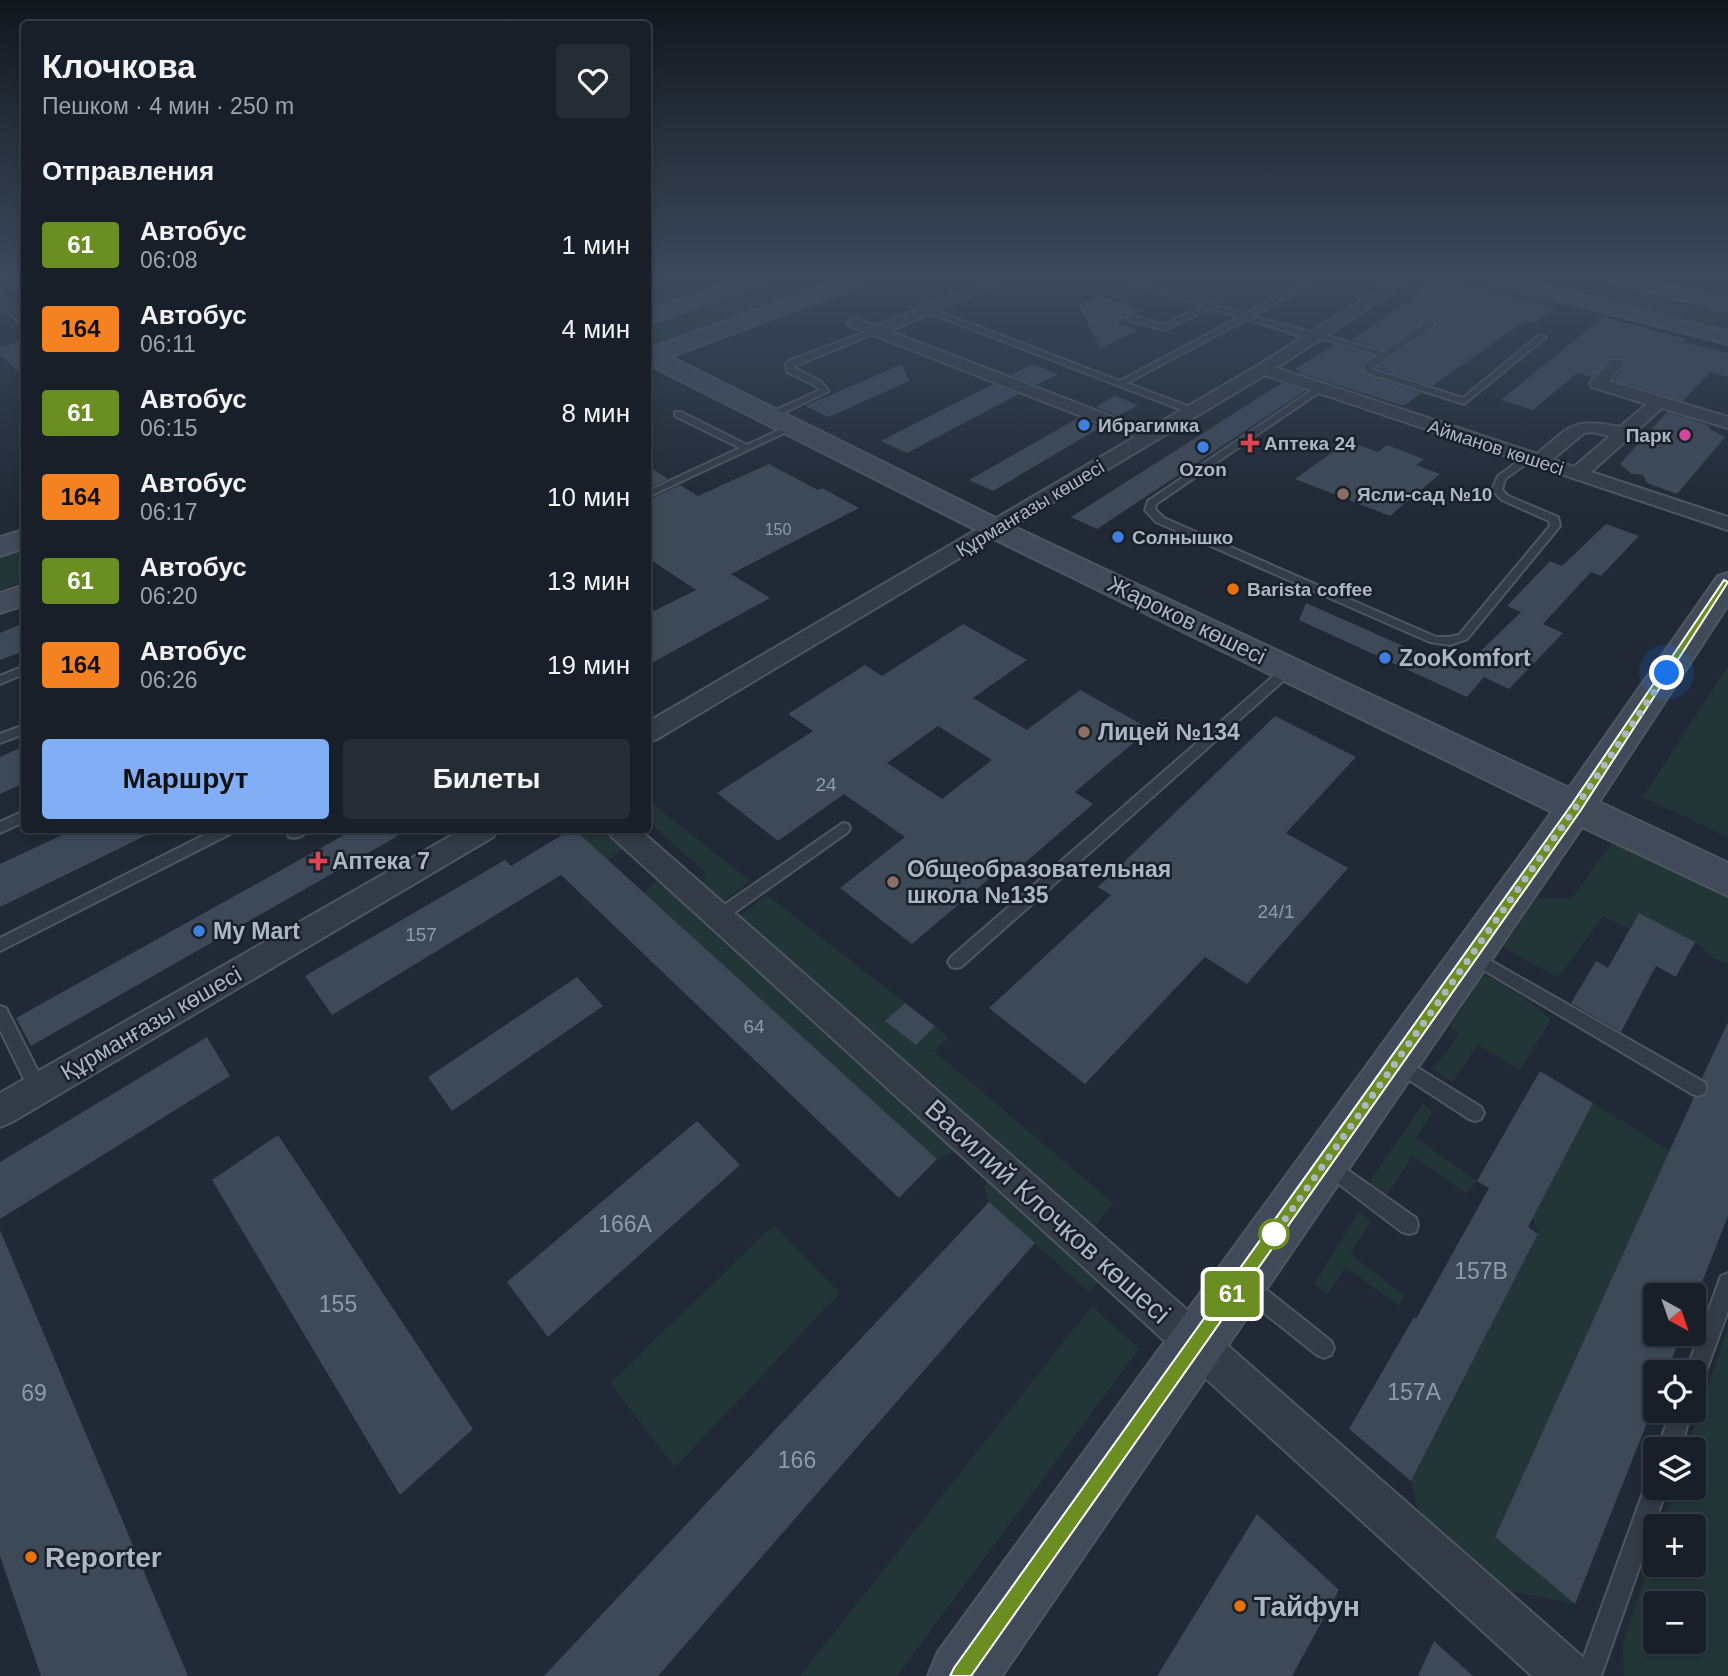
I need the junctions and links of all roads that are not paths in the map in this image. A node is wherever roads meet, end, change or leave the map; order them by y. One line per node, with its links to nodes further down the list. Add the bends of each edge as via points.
1 (812, 355): 16 (lane, via 794,362 790,370 825,391)
2 (939, 355): 20 (street)
3 (1045, 355): 11 (lane)
4 (1174, 355): 11 (lane)
5 (1285, 355): 10 (street, Құрманғазы көшесі)
6 (1385, 355): 7 (lane, via 1367,370 1464,401)
7 (1520, 355)
8 (651, 358): 16 (street, Жароков көшесі)
9 (1616, 363): 13 (street, via 1598,383)
10 (1264, 369): 12 (street, Айманов көшесі); 14 (street, Құрманғазы көшесі)
11 (1120, 384): 14 (lane)
12 (1321, 388): 22 (street, Айманов көшесі); 22 (lane, via 1151,503 1150,510 1160,520 1434,640 1450,641 1463,637 1555,526 1554,519 1505,498 1497,490 1501,478)
13 (1659, 402): 17 (street); 19 (street)
14 (1192, 411): 20 (street, Құрманғазы көшесі)
15 (678, 414): 21 (lane)
16 (770, 416): 18 (street, Жароков көшесі)
17 (1728, 423)
18 (793, 428): 21 (lane); 26 (street, Жароков көшесі)
19 (1624, 433): 22 (street, via 1579,428); 23 (street)
20 (1150, 437): 26 (street, Құрманғазы көшесі)
21 (747, 448): 24 (lane)
22 (1534, 460): 23 (street, Айманов көшесі)
23 (1577, 474): 25 (street, Айманов көшесі)
24 (651, 493)
25 (1728, 524)
26 (996, 529): 32 (street, Жароков көшесі); 36 (street, Құрманғазы көшесі)
27 (21, 539): 28 (street)
28 (0, 547)
29 (1728, 582): 38 (street)
30 (21, 595): 31 (street)
31 (0, 604)
32 (1289, 669): 38 (street, Жароков көшесі); 49 (lane)
33 (21, 671): 34 (lane)
34 (0, 680)
35 (21, 730): 37 (lane)
36 (651, 731)
37 (1, 737)
38 (1576, 807): 45 (street, Жароков көшесі); 48 (street)
39 (21, 818): 40 (lane)
40 (0, 828)
41 (844, 828): 46 (lane)
42 (219, 833): 47 (lane)
43 (477, 833): 53 (street, Құрманғазы көшесі)
44 (625, 833): 46 (street, Василий Клочков көшесі)
45 (1728, 881)
46 (719, 916): 60 (street, Василий Клочков көшесі)
47 (0, 945)
48 (1471, 956): 51 (street); 52 (lane)
49 (956, 962)
50 (0, 1013): 53 (lane)
51 (1396, 1062): 55 (lane); 56 (street)
52 (1698, 1088)
53 (38, 1089): 54 (street, Құрманғазы көшесі)
54 (0, 1111)
55 (1475, 1113)
56 (1325, 1163): 57 (lane); 58 (street)
57 (1409, 1224)
58 (1241, 1282): 60 (street); 61 (lane)
59 (1728, 1283): 62 (lane)
60 (1197, 1344): 64 (street); 65 (street, Василий Клочков көшесі)
61 (1324, 1348)
62 (1700, 1360)
63 (1651, 1500): 66 (lane)
64 (962, 1676)
65 (1568, 1676)
66 (1589, 1676)

